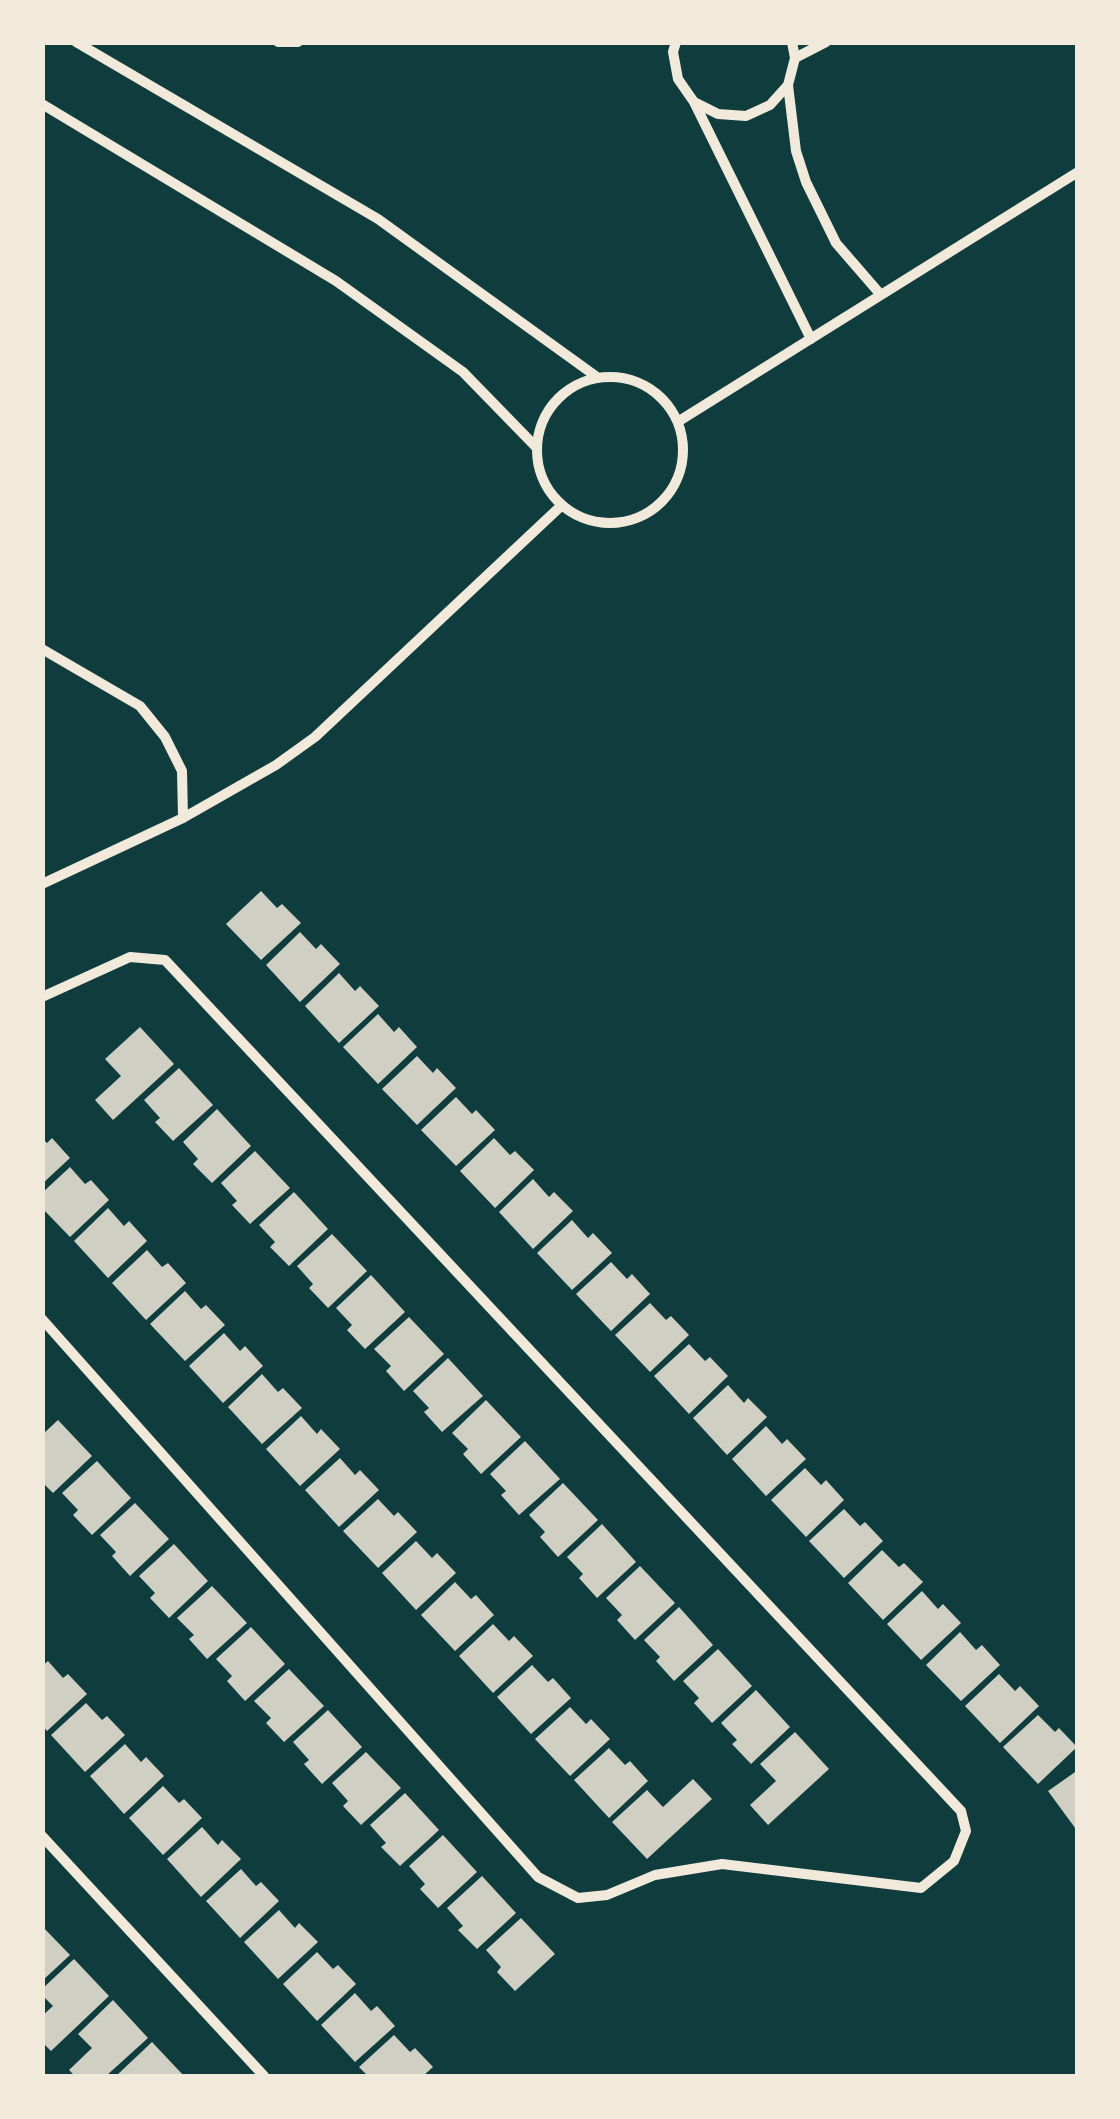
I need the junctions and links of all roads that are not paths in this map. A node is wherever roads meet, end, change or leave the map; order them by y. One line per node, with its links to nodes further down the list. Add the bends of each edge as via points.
1 (76, 42): 14 (street, via 378,220)
2 (278, 42): 3 (street)
3 (298, 42)
4 (792, 42): 7 (street)
5 (826, 42): 7 (street)
6 (672, 46): 9 (street, via 678,79)
7 (795, 58): 8 (street)
8 (788, 85): 9 (street, via 770,106 746,116 718,114); 12 (street, via 796,150 812,198 836,243)
9 (694, 102): 13 (street)
10 (42, 104): 16 (street, via 336,281 463,372)
11 (1078, 172): 12 (street)
12 (881, 295): 13 (street)
13 (811, 338): 15 (street)
14 (597, 377): 15 (street, via 630,378 659,394); 16 (street, via 566,390 545,414)
15 (679, 421): 17 (street, via 685,454 676,486 654,511 624,524 590,522)
16 (536, 447): 17 (street, via 542,480)
17 (561, 506): 19 (street, via 314,736)
18 (42, 648): 19 (street, via 140,706 182,771)
19 (183, 818): 20 (street)
20 (42, 884)
21 (42, 998): 22 (street, via 130,958 165,960 961,1811 966,1831 954,1861 921,1888 722,1864 578,1898 538,1878)
22 (42, 1319)
23 (42, 1836): 24 (street)
24 (264, 2076)

